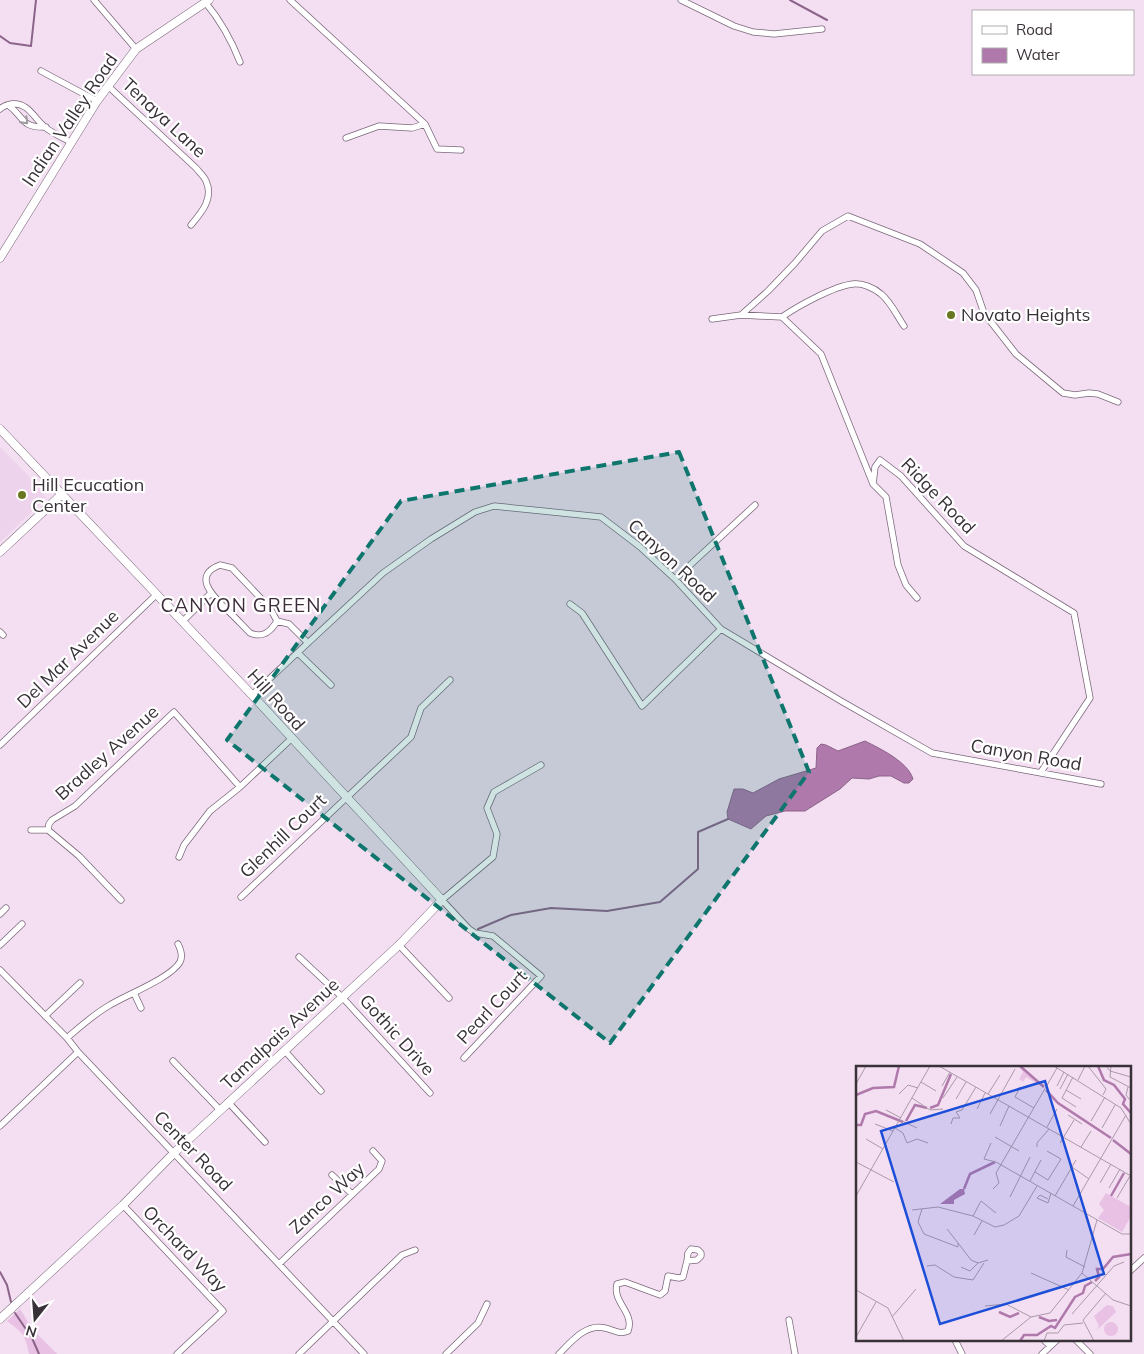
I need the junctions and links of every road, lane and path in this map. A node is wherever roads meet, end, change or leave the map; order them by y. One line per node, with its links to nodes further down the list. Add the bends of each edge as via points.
1 (94, 0): 6 (street)
2 (290, 0): 13 (street)
3 (681, 0): 5 (street, via 753,32 774,34)
4 (207, 1): 6 (street, Indian Valley Road); 7 (street, via 231,38)
5 (822, 29)
6 (136, 49): 9 (street, Indian Valley Road)
7 (240, 62)
8 (41, 71): 10 (street)
9 (108, 86): 10 (street, Indian Valley Road); 18 (street, Tenaya Lane, via 206,181 205,209)
10 (97, 101): 16 (street, Indian Valley Road)
11 (8, 105): 12 (street); 14 (street, via 26,107); 14 (street, one-way to 14, via 27,125)
12 (0, 109)
13 (425, 124): 15 (street, via 412,128 379,126); 17 (street, via 437,149)
14 (46, 127): 16 (street)
15 (346, 138)
16 (71, 142): 19 (street, Indian Valley Road)
17 (461, 150)
18 (191, 225)
19 (0, 258)
20 (741, 315): 21 (street); 22 (street); 24 (street, via 788,270 822,231 848,216 920,244 963,273 976,290 984,313 1016,354 1063,393 1075,396 1098,394)
21 (782, 317): 23 (street, via 810,301 853,284 866,285 882,295); 26 (street, via 822,354)
22 (712, 320)
23 (904, 326)
24 (1118, 402)
25 (0, 429): 27 (street, Hill Road)
26 (873, 484): 33 (street, via 886,497 898,565 906,584); 46 (street, Ridge Road, via 875,467 880,460 901,476 964,546 1074,613 1090,698)
27 (62, 494): 29 (street); 32 (street, Hill Road)
28 (755, 505): 30 (street)
29 (0, 552)
30 (675, 579): 37 (street, Canyon Road); 38 (street, Canyon Road, via 601,517 494,506 475,512 383,573)
31 (211, 593): 35 (street, via 255,635 265,635); 35 (street, via 206,583 208,573 220,565 228,566 270,608); 36 (street)
32 (156, 595): 36 (street, Hill Road); 44 (street, Del Mar Avenue)
33 (918, 598)
34 (570, 604): 37 (street, via 582,613 642,706)
35 (277, 621): 38 (street, via 289,624)
36 (182, 622): 42 (street, Hill Road)
37 (721, 629): 46 (street, Canyon Road, via 932,753)
38 (308, 643): 39 (street, Canyon Road)
39 (298, 653): 41 (street); 42 (street, Canyon Road)
40 (450, 680): 49 (street, Glenhill Court, via 421,708 411,736)
41 (331, 685)
42 (252, 695): 43 (street, Hill Road)
43 (292, 739): 48 (street); 49 (street, Hill Road)
44 (0, 745)
45 (541, 765): 55 (street, Tamalpais Avenue, via 494,792 487,808 497,834 493,857)
46 (1041, 772): 47 (street, Canyon Road)
47 (1101, 784)
48 (240, 787): 51 (street, Bradley Avenue, via 174,712 75,806 52,820); 52 (street, via 210,811)
49 (346, 797): 53 (street, Glenhill Court); 55 (street, Hill Road)
50 (31, 830): 51 (street)
51 (48, 830): 54 (street, via 79,856)
52 (179, 857)
53 (240, 897)
54 (121, 900)
55 (442, 900): 61 (street, Tamalpais Avenue); 64 (street, Hill Road, via 469,929 493,936)
56 (6, 908): 57 (street)
57 (0, 914)
58 (22, 924): 60 (street)
59 (178, 944): 66 (street, via 182,951 180,962 170,973)
60 (0, 945)
61 (399, 945): 67 (street, Tamalpais Avenue); 68 (street)
62 (299, 957): 67 (street, Gothic Drive)
63 (0, 970): 70 (street, Center Road)
64 (541, 976): 74 (street, Pearl Court)
65 (80, 983): 70 (street)
66 (134, 993): 69 (street); 71 (street, via 90,1018)
67 (342, 997): 72 (street, Tamalpais Avenue); 77 (street, Gothic Drive)
68 (449, 998)
69 (141, 1008)
70 (45, 1016): 71 (street, Center Road)
71 (67, 1038): 73 (street, Center Road)
72 (284, 1050): 76 (street); 78 (street, Tamalpais Avenue)
73 (78, 1052): 80 (street); 83 (street, Center Road)
74 (464, 1058)
75 (173, 1061): 79 (street)
76 (321, 1091)
77 (430, 1093)
78 (228, 1102): 79 (street, Tamalpais Avenue); 81 (street)
79 (220, 1110): 83 (street, Tamalpais Avenue)
80 (0, 1126)
81 (265, 1142)
82 (374, 1151): 85 (street, Zanco Way, via 382,1161 378,1169)
83 (174, 1153): 86 (street, Tamalpais Avenue); 90 (street, Center Road)
84 (332, 1175): 85 (street)
85 (352, 1194): 90 (street, Zanco Way)
86 (123, 1205): 93 (street, Tamalpais Avenue); 101 (street, Orchard Way, via 223,1311)
87 (415, 1250): 95 (street, via 402,1255)
88 (1144, 1258): 91 (street)
89 (687, 1261): 105 (street, via 683,1277 668,1276 665,1291 660,1295 625,1282 617,1284 618,1297 630,1321 628,1331 619,1333 598,1327 588,1328)
90 (280, 1263): 95 (street, Center Road)
91 (1132, 1269)
92 (487, 1304): 104 (street, via 478,1323)
93 (0, 1319)
94 (789, 1320): 106 (street)
95 (334, 1321): 102 (street); 103 (street, Center Road)
96 (956, 1342): 107 (street)
97 (1046, 1342): 100 (street)
98 (1055, 1342): 100 (street)
99 (1078, 1342): 109 (street)
100 (1050, 1346): 108 (street)
101 (177, 1354)
102 (299, 1354)
103 (364, 1354)
104 (446, 1354)
105 (559, 1354)
106 (795, 1354)
107 (962, 1354)
108 (1042, 1354)
109 (1090, 1354)

